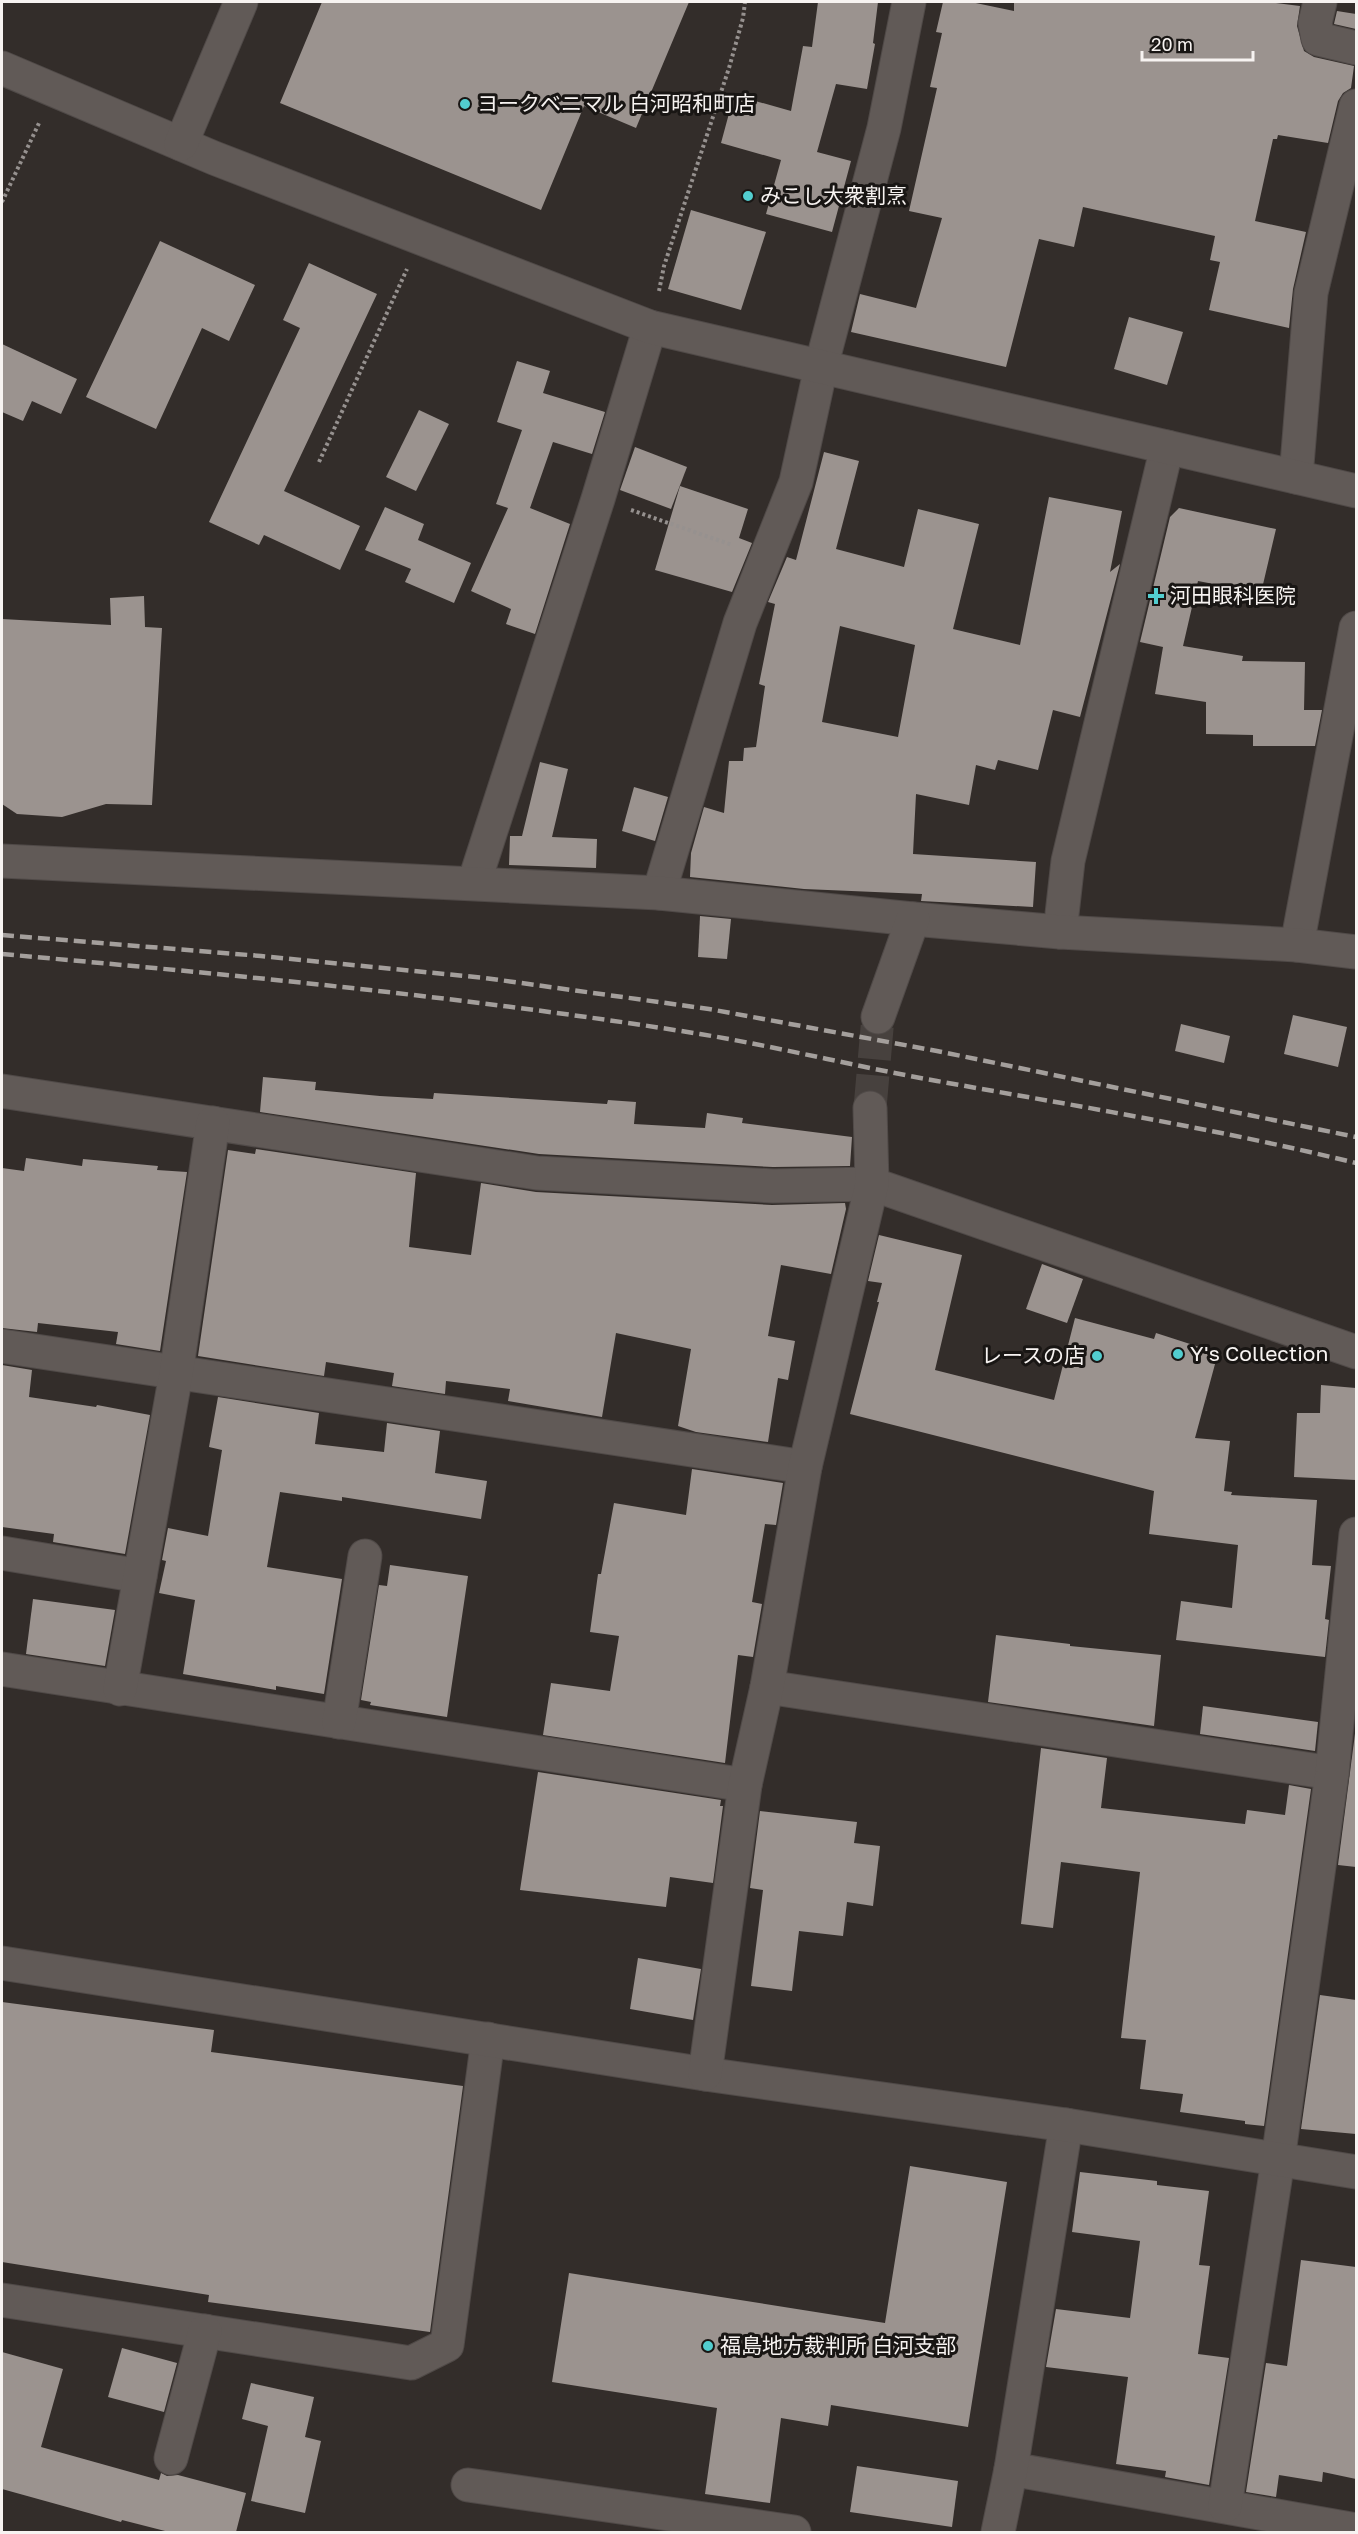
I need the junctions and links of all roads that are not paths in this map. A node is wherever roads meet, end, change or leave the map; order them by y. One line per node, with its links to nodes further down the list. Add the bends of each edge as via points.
1 (241, 2): 7 (street)
2 (909, 2): 9 (street, via 884,128)
3 (1320, 2): 4 (street, via 1315,23 1318,39)
4 (1356, 48)
5 (2, 68): 7 (street)
6 (1356, 106): 11 (street, via 1311,293)
7 (181, 144): 8 (street)
8 (650, 327): 9 (street); 15 (street)
9 (821, 368): 10 (street); 16 (street, via 796,482 740,623)
10 (1167, 447): 11 (street); 18 (street, via 1068,861)
11 (1296, 477): 12 (street)
12 (1356, 491)
13 (1356, 628): 19 (street)
14 (2, 861): 15 (street)
15 (474, 883): 16 (street)
16 (659, 893): 17 (street)
17 (913, 919): 18 (street); 21 (street)
18 (1060, 932): 19 (street)
19 (1297, 945): 20 (street)
20 (1356, 952)
21 (878, 1017)
22 (2, 1091): 24 (street)
23 (870, 1108): 25 (street)
24 (213, 1123): 25 (street, via 537,1173 773,1186); 28 (street)
25 (872, 1184): 27 (street); 29 (street)
26 (2, 1347): 28 (street)
27 (1356, 1352)
28 (176, 1374): 29 (street); 33 (street)
29 (805, 1467): 35 (street)
30 (1356, 1534): 38 (street)
31 (2, 1553): 33 (street)
32 (365, 1556): 37 (street)
33 (140, 1576): 36 (street)
34 (2, 1669): 36 (street)
35 (766, 1687): 38 (street); 39 (street)
36 (120, 1689): 37 (street)
37 (339, 1722): 39 (street)
38 (1332, 1773): 44 (street)
39 (745, 1785): 42 (street)
40 (2, 1963): 41 (street)
41 (488, 2039): 42 (street); 47 (street, via 447,2344 411,2363)
42 (705, 2074): 43 (street)
43 (1066, 2125): 44 (street); 49 (street)
44 (1278, 2160): 45 (street); 51 (street)
45 (1356, 2172)
46 (2, 2300): 47 (street)
47 (205, 2331): 48 (street)
48 (171, 2458)
49 (1011, 2469): 51 (street); 54 (street)
50 (468, 2485): 53 (street)
51 (1225, 2506): 52 (street)
52 (1356, 2530)
53 (794, 2532)
54 (998, 2532)

